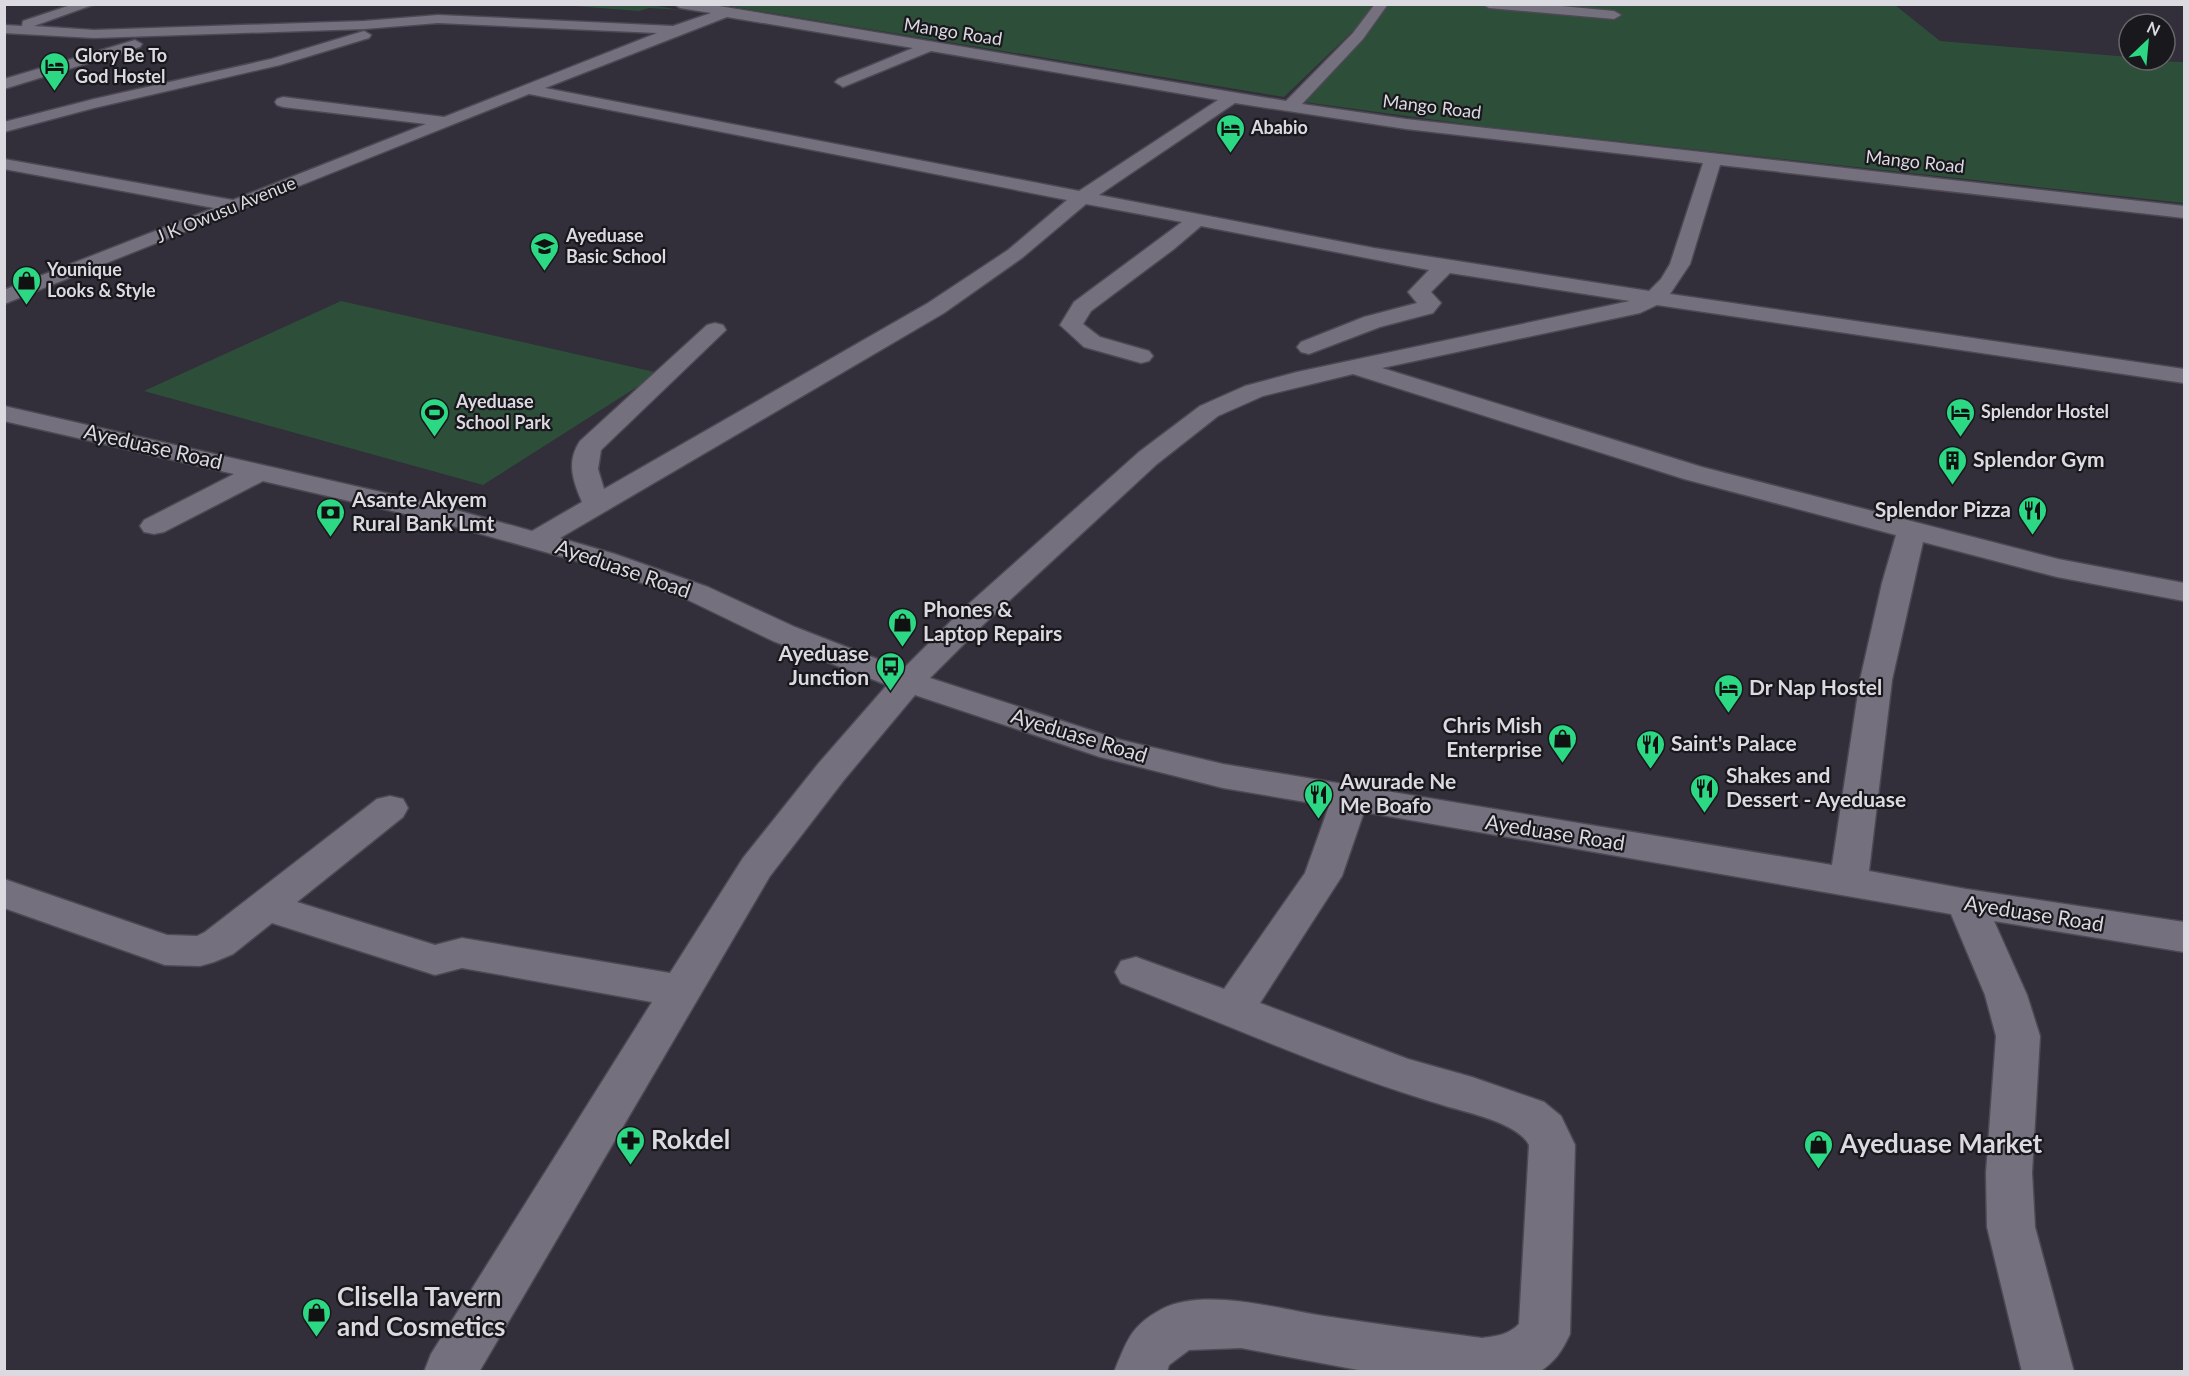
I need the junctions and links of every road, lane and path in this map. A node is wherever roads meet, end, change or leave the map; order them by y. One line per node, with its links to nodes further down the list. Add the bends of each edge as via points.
1 (88, 4): 8 (street)
2 (681, 4): 5 (street, Mango Road)
3 (1382, 4): 18 (street, via 1358,36)
4 (1489, 4): 6 (street)
5 (725, 13): 9 (street, J K Owusu Avenue); 11 (street, Mango Road)
6 (1614, 15)
7 (383, 23): 9 (street, via 438,19); 10 (street); 19 (street, via 365,35 328,48)
8 (7, 29): 10 (street, via 94,34)
9 (679, 29): 14 (street, J K Owusu Avenue)
10 (176, 31): 13 (street)
11 (928, 47): 12 (street); 15 (street, Mango Road)
12 (843, 82)
13 (4, 84)
14 (530, 90): 20 (street, J K Owusu Avenue); 24 (street)
15 (1232, 98): 18 (street, Mango Road); 24 (street)
16 (283, 102): 20 (street)
17 (14, 106): 19 (street)
18 (1290, 107): 22 (street, Mango Road)
19 (54, 112): 21 (street)
20 (447, 121): 25 (street, J K Owusu Avenue)
21 (4, 127)
22 (1713, 159): 26 (street, Mango Road); 32 (street, via 1680,264)
23 (4, 164): 25 (street)
24 (1080, 199): 27 (street); 40 (street, via 1016,254 936,308)
25 (236, 206): 30 (street, J K Owusu Avenue)
26 (2184, 212)
27 (1195, 221): 28 (street); 35 (street, via 1082,307 1071,325 1092,342)
28 (1445, 266): 32 (street); 34 (street, via 1419,292 1430,303 1425,308 1372,322)
29 (14, 275): 30 (street)
30 (44, 282): 31 (street, J K Owusu Avenue)
31 (4, 298)
32 (1655, 299): 36 (street, via 1640,306); 37 (street)
33 (715, 330): 40 (street, via 589,447 583,467)
34 (1309, 347)
35 (1142, 356)
36 (1356, 367): 42 (street, via 1693,473); 45 (street, via 1254,391 1209,411 1148,458 1058,538)
37 (2184, 376)
38 (4, 413): 39 (street, Ayeduase Road)
39 (259, 472): 41 (street); 43 (street, Ayeduase Road)
40 (597, 504): 43 (street)
41 (154, 526)
42 (1911, 532): 44 (street, via 2057,568); 48 (street, via 1876,680)
43 (537, 540): 45 (street, Ayeduase Road, via 697,593 784,634)
44 (2184, 592)
45 (908, 682): 46 (street, Ayeduase Road, via 1112,749 1223,776); 54 (street, via 756,867)
46 (1350, 799): 48 (street, Ayeduase Road); 55 (street, via 1323,876)
47 (390, 808): 51 (street)
48 (1849, 881): 49 (street, Ayeduase Road)
49 (1966, 903): 52 (street, Ayeduase Road); 58 (street, via 2007,995 2018,1036 2009,1173 2011,1227)
50 (11, 904): 51 (street, via 165,950 200,951 219,944)
51 (265, 906): 54 (street, via 435,960 462,953)
52 (2184, 937)
53 (1136, 972): 55 (street)
54 (681, 991): 56 (street)
55 (1233, 1010): 57 (street, via 1401,1075 1528,1115 1545,1129 1552,1145 1544,1334 1513,1358 1482,1363 1321,1340 1241,1324 1180,1326 1150,1348)
56 (450, 1371)
57 (1140, 1371)
58 (2048, 1371)

